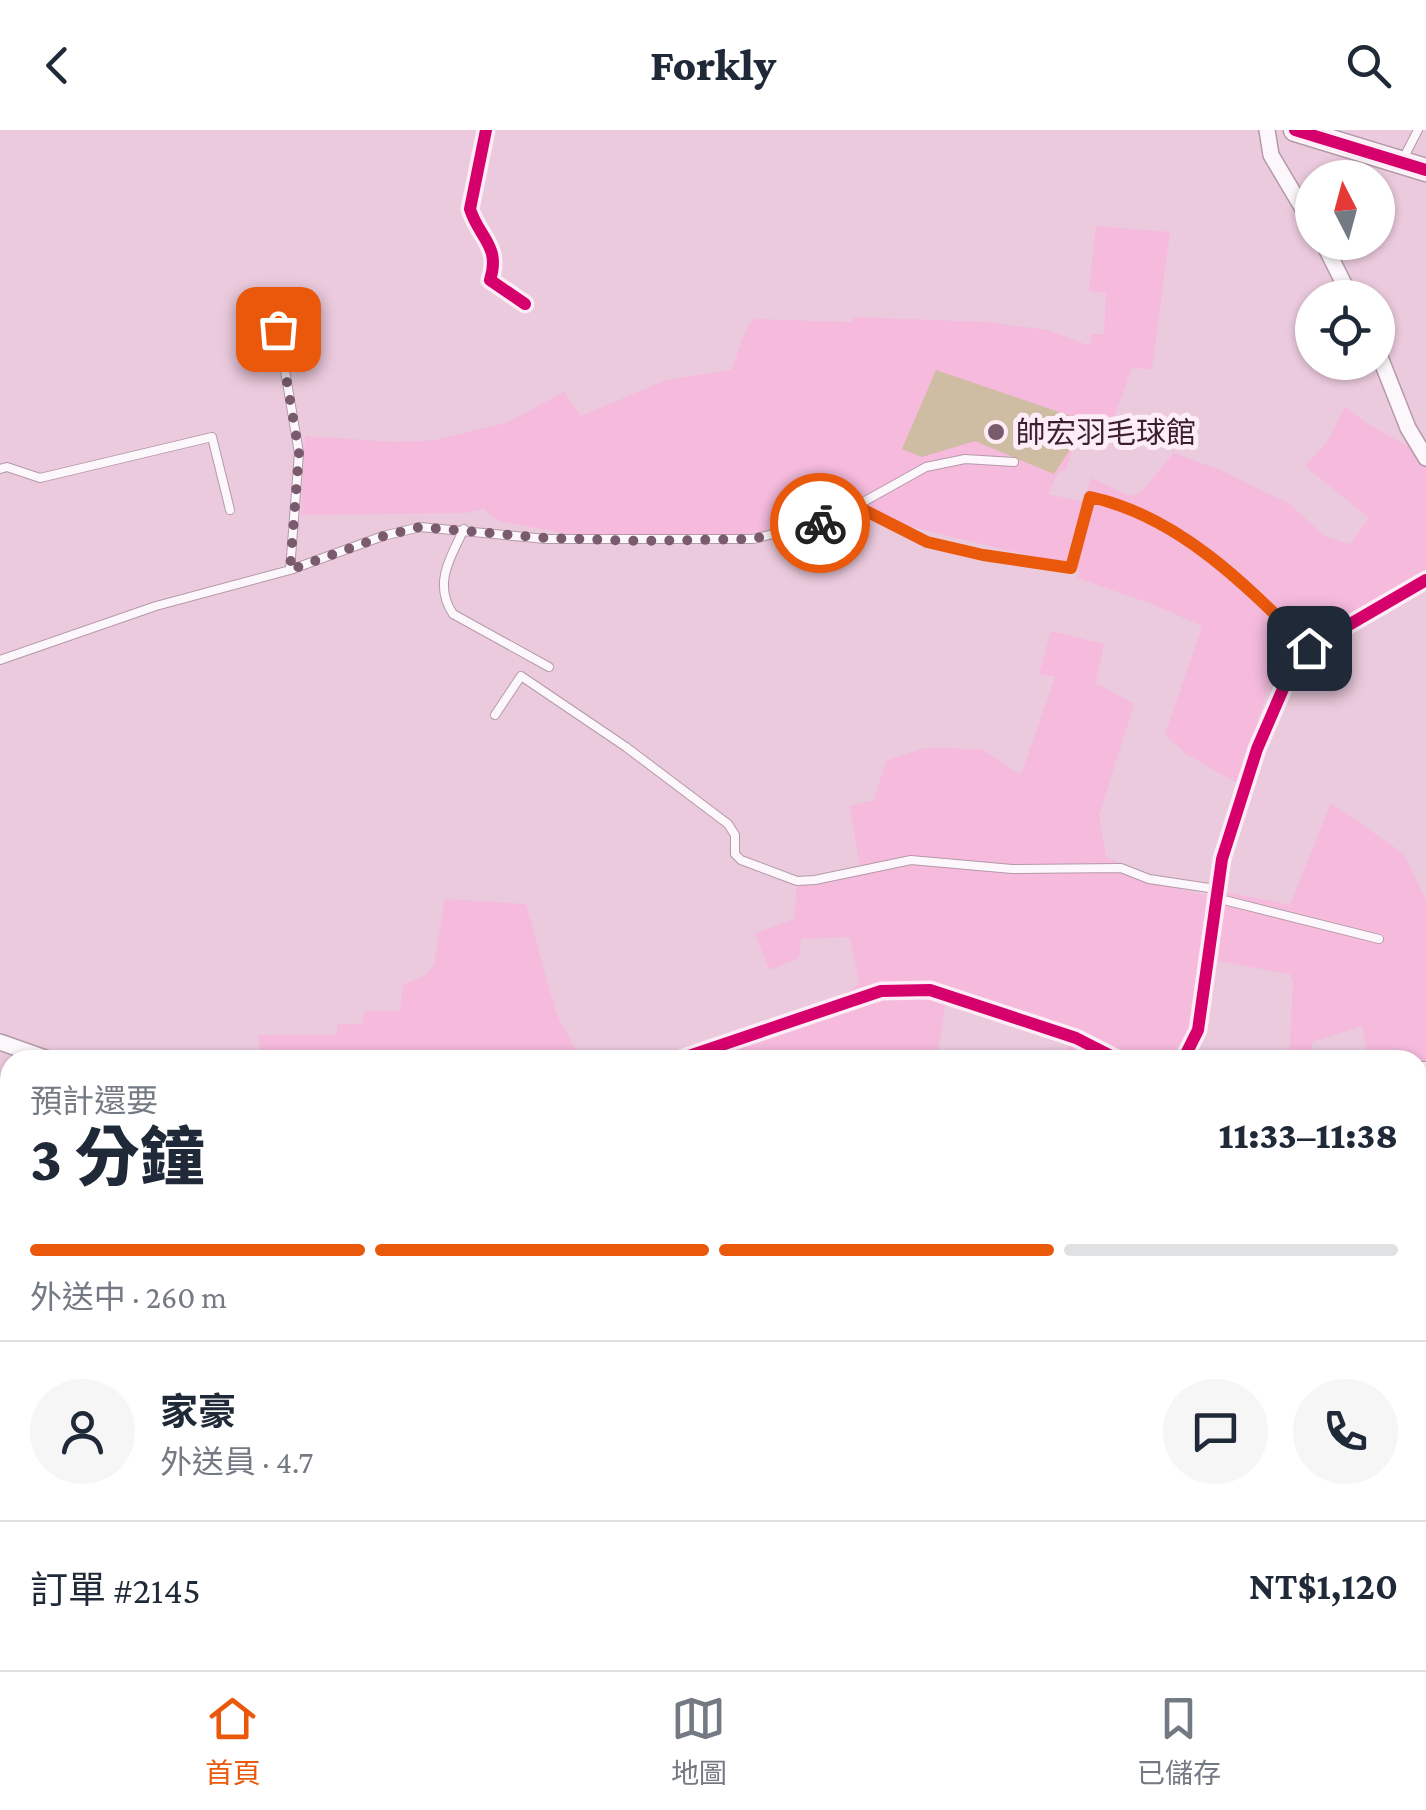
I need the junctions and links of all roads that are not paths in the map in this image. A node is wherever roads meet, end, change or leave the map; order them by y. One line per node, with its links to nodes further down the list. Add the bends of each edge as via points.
1 (486, 130): 8 (street, via 470,209 489,241 495,264 490,280)
2 (1267, 130): 7 (street, via 1271,155)
3 (1295, 130): 5 (street)
4 (1418, 130): 5 (lane)
5 (1402, 161): 6 (street)
6 (1426, 170)
7 (1295, 195)
8 (525, 304)
9 (278, 329): 17 (lane, via 299,453)
10 (1389, 380): 11 (street)
11 (1426, 458)
12 (1014, 462): 14 (lane, via 926,467)
13 (0, 469): 15 (lane, via 40,478 212,437)
14 (856, 506): 16 (lane, via 837,518 753,539 546,538); 19 (lane, via 927,542 1071,568 1090,497 1122,504 1230,570)
15 (230, 510)
16 (464, 529): 17 (lane, via 420,527); 21 (lane, via 444,573 442,590 452,614)
17 (290, 570): 20 (lane, via 156,606)
18 (1426, 580): 19 (street)
19 (1309, 648): 23 (street, via 1292,668 1256,749)
20 (0, 660)
21 (550, 668)
22 (495, 715): 23 (lane, via 521,676 728,824 741,860 797,881 929,860 1012,869 1121,868 1149,880)
23 (1216, 889): 24 (lane, via 1224,900); 27 (street, via 1198,1030)
24 (1379, 939)
25 (707, 1050): 26 (street, via 882,991 930,990)
26 (1099, 1050)
27 (1188, 1050)

